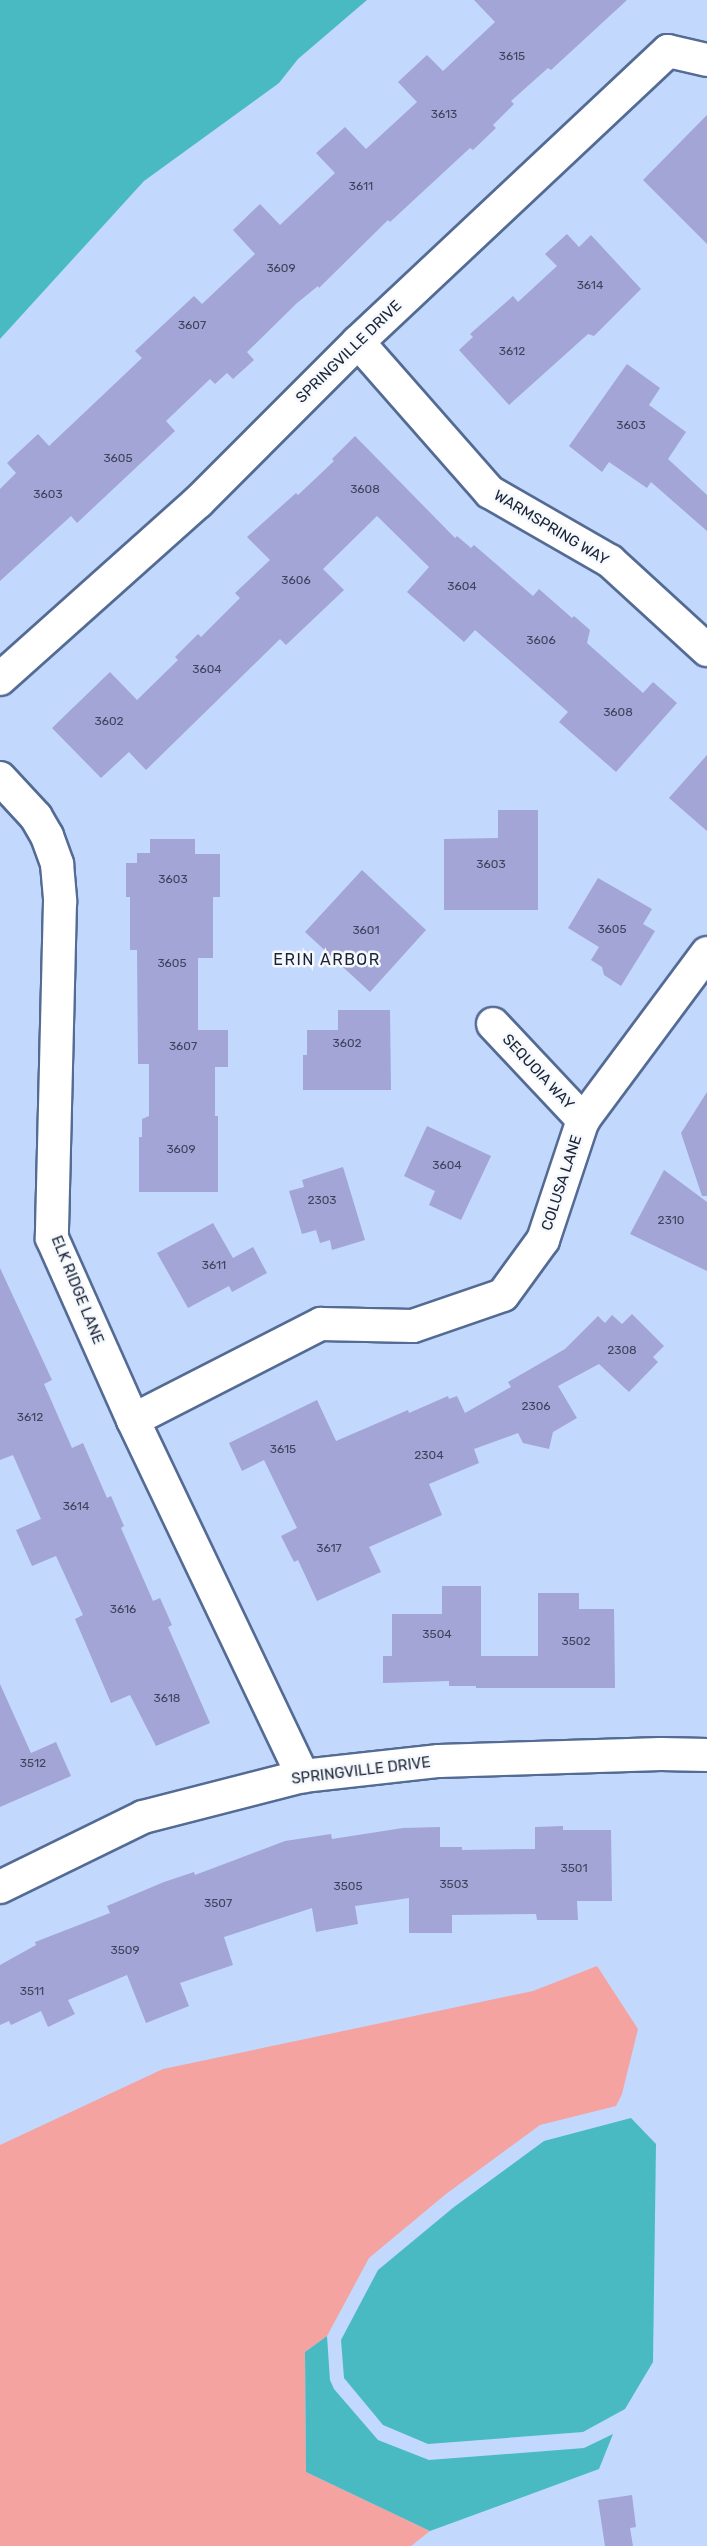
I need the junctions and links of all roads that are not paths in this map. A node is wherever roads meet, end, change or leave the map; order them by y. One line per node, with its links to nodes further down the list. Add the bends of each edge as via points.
1 (707, 60): 2 (street, SPRINGVILLE DRIVE, via 668,51)
2 (358, 342): 3 (street, WARMSPRING WAY, via 490,492 610,561); 4 (street, SPRINGVILLE DRIVE, via 198,502)
3 (707, 650)
4 (0, 679)
5 (0, 778): 9 (street, ELK RIDGE LANE, via 36,817 57,864 60,902 52,1238)
6 (707, 953): 8 (street, COLUSA LANE)
7 (493, 1024): 8 (street, SEQUOIA WAY)
8 (583, 1120): 9 (street, COLUSA LANE, via 543,1240 503,1294 413,1326 321,1324)
9 (133, 1420): 11 (street, ELK RIDGE LANE)
10 (707, 1755): 11 (street, SPRINGVILLE DRIVE, via 439,1761)
11 (303, 1776): 12 (street, SPRINGVILLE DRIVE, via 143,1817)
12 (0, 1887)

